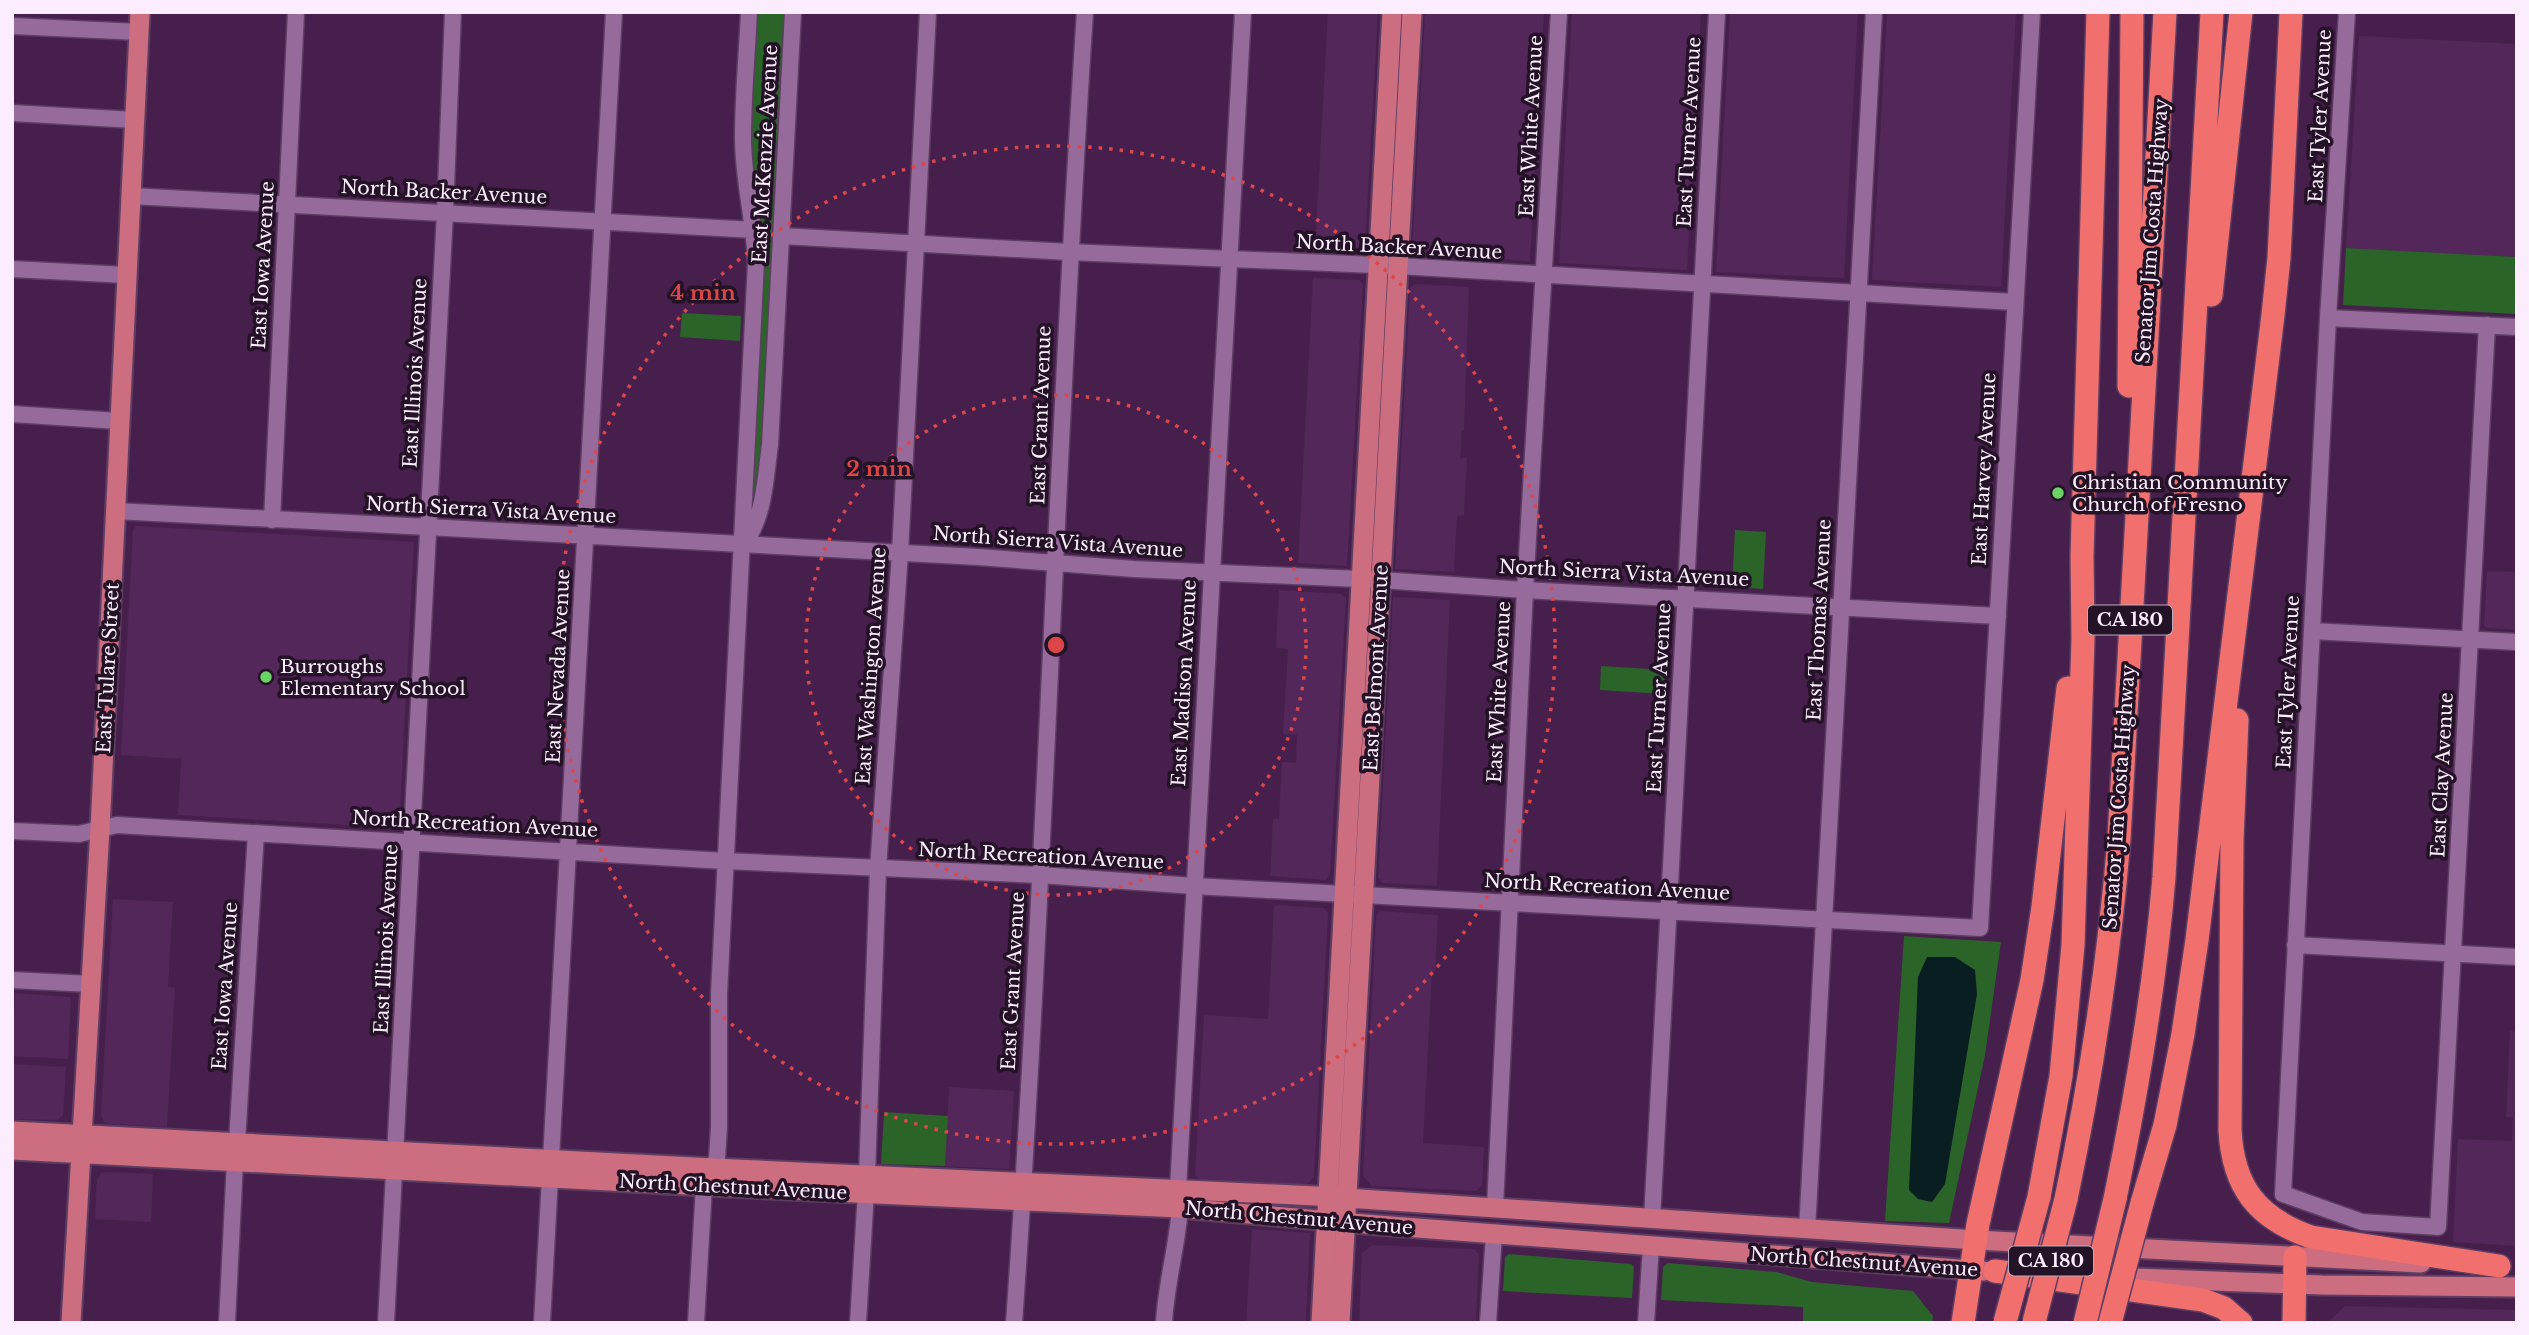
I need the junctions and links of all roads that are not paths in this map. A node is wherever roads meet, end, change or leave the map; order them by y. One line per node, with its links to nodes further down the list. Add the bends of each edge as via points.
1 (140, 12): 24 (main road, East Tulare Street)
2 (296, 12): 28 (street, East Iowa Avenue)
3 (453, 12): 29 (street, East Illinois Avenue)
4 (614, 12): 30 (street, East Nevada Avenue)
5 (749, 12): 31 (street, East McKenzie Avenue, via 743,138)
6 (793, 12): 32 (street, East McKenzie Avenue)
7 (928, 12): 33 (street, East Washington Avenue)
8 (1085, 12): 34 (street, East Grant Avenue)
9 (1243, 12): 35 (street, East Madison Avenue)
10 (1392, 12): 36 (main road, East Belmont Avenue)
11 (1412, 12): 36 (main road, East Belmont Avenue)
12 (1559, 12): 39 (street, East White Avenue)
13 (1717, 12): 40 (street, East Turner Avenue)
14 (1874, 12): 41 (street, East Thomas Avenue)
15 (2032, 12): 42 (street, East Harvey Avenue)
16 (2132, 12): 56 (highway, via 2129,381)
17 (2165, 12): 56 (highway, Senator Jim Costa Highway / CA 180)
18 (2211, 12): 57 (highway, CA 180)
19 (2241, 12): 57 (highway)
20 (2347, 12): 43 (street, East Tyler Avenue)
21 (2291, 20): 48 (highway, via 2279,258)
22 (2097, 23): 55 (highway)
23 (12, 26): 24 (street)
24 (139, 32): 26 (main road, East Tulare Street)
25 (12, 113): 26 (street)
26 (135, 120): 27 (main road, East Tulare Street)
27 (131, 197): 28 (street, North Backer Avenue); 38 (main road, East Tulare Street)
28 (286, 203): 29 (street, North Backer Avenue); 50 (street, East Iowa Avenue)
29 (445, 213): 30 (street, North Backer Avenue); 51 (street, East Illinois Avenue)
30 (602, 221): 31 (street, North Backer Avenue); 52 (street, East Nevada Avenue)
31 (755, 230): 53 (street, East McKenzie Avenue)
32 (782, 236): 33 (street, North Backer Avenue); 53 (street, East McKenzie Avenue, via 770,445 761,506 754,530)
33 (915, 244): 34 (street, North Backer Avenue); 54 (street, East Washington Avenue)
34 (1069, 252): 35 (street, North Backer Avenue); 58 (street, East Grant Avenue)
35 (1228, 258): 36 (street, North Backer Avenue); 59 (street, East Madison Avenue)
36 (1388, 266): 39 (street, North Backer Avenue); 60 (main road, East Belmont Avenue); 61 (main road, East Belmont Avenue)
37 (12, 269): 38 (street)
38 (126, 275): 47 (main road, East Tulare Street)
39 (1544, 276): 40 (street, North Backer Avenue); 62 (street, East White Avenue)
40 (1702, 285): 41 (street, North Backer Avenue); 63 (street, East Turner Avenue)
41 (1858, 292): 42 (street, North Backer Avenue); 64 (street, East Thomas Avenue)
42 (2014, 302): 65 (street, East Harvey Avenue)
43 (2328, 318): 44 (street); 66 (street, East Tyler Avenue)
44 (2487, 325): 45 (street); 67 (street, East Clay Avenue)
45 (2517, 327)
46 (12, 414): 47 (street)
47 (118, 421): 49 (main road, East Tulare Street)
48 (2259, 435): 102 (highway, via 2197,940 2183,1034); 112 (highway, via 2236,745 2230,1130 2234,1163 2254,1202 2287,1229 2311,1237)
49 (115, 511): 50 (street, North Sierra Vista Avenue); 69 (main road, East Tulare Street)
50 (272, 520): 51 (street, North Sierra Vista Avenue)
51 (428, 527): 52 (street, North Sierra Vista Avenue); 72 (street, East Illinois Avenue)
52 (586, 536): 53 (street, North Sierra Vista Avenue); 73 (street, East Nevada Avenue)
53 (743, 545): 54 (street, North Sierra Vista Avenue); 74 (street, East McKenzie Avenue)
54 (900, 553): 58 (street, North Sierra Vista Avenue); 75 (street, East Washington Avenue)
55 (2081, 556): 109 (highway, via 2032,980); 117 (highway, bridge, via 2083,639 2073,945 2061,1076 2039,1197)
56 (2133, 557): 118 (highway, Senator Jim Costa Highway / CA 180, bridge, via 2113,915 2089,1087)
57 (2182, 559): 132 (highway, CA 180, bridge, via 2159,937 2143,1059)
58 (1056, 562): 59 (street, North Sierra Vista Avenue); 76 (street, East Grant Avenue)
59 (1211, 572): 60 (street, North Sierra Vista Avenue); 77 (street, East Madison Avenue)
60 (1361, 579): 61 (street, North Sierra Vista Avenue); 78 (main road, East Belmont Avenue)
61 (1381, 580): 62 (street, North Sierra Vista Avenue); 79 (main road, East Belmont Avenue)
62 (1525, 590): 63 (street, North Sierra Vista Avenue); 80 (street, East White Avenue)
63 (1685, 598): 64 (street, North Sierra Vista Avenue); 81 (street, East Turner Avenue)
64 (1841, 606): 65 (street, North Sierra Vista Avenue); 82 (street, East Thomas Avenue)
65 (1998, 616): 83 (street, East Harvey Avenue)
66 (2312, 631): 67 (street); 84 (street, East Tyler Avenue)
67 (2470, 639): 68 (street); 85 (street, East Clay Avenue)
68 (2517, 642)
69 (100, 828): 70 (street, North Recreation Avenue, via 79,834); 71 (street, North Recreation Avenue, via 117,825); 88 (main road, East Tulare Street)
70 (12, 831)
71 (256, 833): 72 (street, North Recreation Avenue); 92 (street, East Iowa Avenue)
72 (412, 841): 73 (street, North Recreation Avenue); 94 (street, East Illinois Avenue)
73 (568, 850): 74 (street, North Recreation Avenue); 93 (street, East Nevada Avenue)
74 (725, 861): 75 (street, North Recreation Avenue); 95 (street, East McKenzie Avenue, via 719,1127)
75 (878, 869): 76 (street, North Recreation Avenue); 97 (street, East Washington Avenue)
76 (1040, 875): 77 (street, North Recreation Avenue); 99 (street, East Grant Avenue)
77 (1194, 886): 78 (street, North Recreation Avenue); 100 (street, East Madison Avenue)
78 (1344, 894): 79 (street, North Recreation Avenue); 101 (main road, East Belmont Avenue)
79 (1364, 895): 80 (street, North Recreation Avenue); 101 (main road, East Belmont Avenue)
80 (1510, 903): 81 (street, North Recreation Avenue); 103 (street, East White Avenue)
81 (1668, 911): 82 (street, North Recreation Avenue); 104 (street, East Turner Avenue)
82 (1824, 919): 83 (street, North Recreation Avenue); 107 (street, East Thomas Avenue)
83 (1980, 928)
84 (2295, 945): 85 (street); 106 (street, East Tyler Avenue, via 2283,1194 2362,1222)
85 (2453, 953): 86 (street); 106 (street, East Clay Avenue)
86 (2517, 957)
87 (12, 980): 88 (street)
88 (90, 984): 90 (main road, East Tulare Street)
89 (12, 1131): 90 (main road)
90 (80, 1143): 91 (main road); 92 (main road, North Chestnut Avenue); 119 (main road, East Tulare Street)
91 (12, 1150)
92 (236, 1151): 94 (main road, North Chestnut Avenue); 94 (main road, North Chestnut Avenue, via 295,1154 315,1146); 120 (street, East Iowa Avenue)
93 (553, 1158): 94 (main road, North Chestnut Avenue); 95 (main road, North Chestnut Avenue); 96 (street, East Nevada Avenue)
94 (396, 1160): 96 (main road, North Chestnut Avenue); 121 (street, East Illinois Avenue)
95 (713, 1168): 97 (main road, North Chestnut Avenue); 98 (street)
96 (552, 1178): 98 (main road, North Chestnut Avenue); 122 (street, East Nevada Avenue)
97 (866, 1184): 98 (main road, North Chestnut Avenue); 99 (main road, North Chestnut Avenue); 124 (street, East Washington Avenue)
98 (704, 1186): 123 (street)
99 (1023, 1192): 100 (main road, North Chestnut Avenue); 125 (street, East Grant Avenue)
100 (1179, 1198): 101 (main road, North Chestnut Avenue); 105 (main road, North Chestnut Avenue); 126 (street, East Madison Avenue)
101 (1338, 1198): 103 (main road, North Chestnut Avenue); 105 (main road, East Belmont Avenue)
102 (2146, 1203): 133 (highway, bridge); 134 (highway)
103 (1495, 1207): 104 (main road, North Chestnut Avenue)
104 (1652, 1219): 107 (main road, North Chestnut Avenue); 108 (main road, via 1644,1228 1630,1231 1545,1225)
105 (1336, 1222): 108 (main road, North Chestnut Avenue); 127 (main road, East Belmont Avenue); 128 (main road, East Belmont Avenue)
106 (2438, 1227)
107 (1807, 1230): 109 (main road, North Chestnut Avenue)
108 (1494, 1234): 110 (main road, North Chestnut Avenue); 129 (street)
109 (1976, 1240): 111 (main road, North Chestnut Avenue); 113 (highway)
110 (1651, 1246): 113 (main road, North Chestnut Avenue); 130 (street)
111 (2295, 1258): 112 (main road, North Chestnut Avenue); 115 (highway)
112 (2508, 1266)
113 (1971, 1270): 114 (main road, North Chestnut Avenue); 131 (highway)
114 (1995, 1271): 115 (main road, North Chestnut Avenue); 135 (highway, via 2203,1300 2224,1308)
115 (2295, 1284): 116 (main road, North Chestnut Avenue); 136 (highway)
116 (2517, 1287)
117 (2005, 1322)
118 (2034, 1322)
119 (71, 1323)
120 (227, 1323)
121 (386, 1323)
122 (542, 1323)
123 (696, 1323)
124 (858, 1323)
125 (1014, 1323)
126 (1164, 1323)
127 (1321, 1323)
128 (1340, 1323)
129 (1488, 1323)
130 (1646, 1323)
131 (1963, 1323)
132 (2085, 1323)
133 (2110, 1323)
134 (2123, 1323)
135 (2241, 1323)
136 (2294, 1323)

